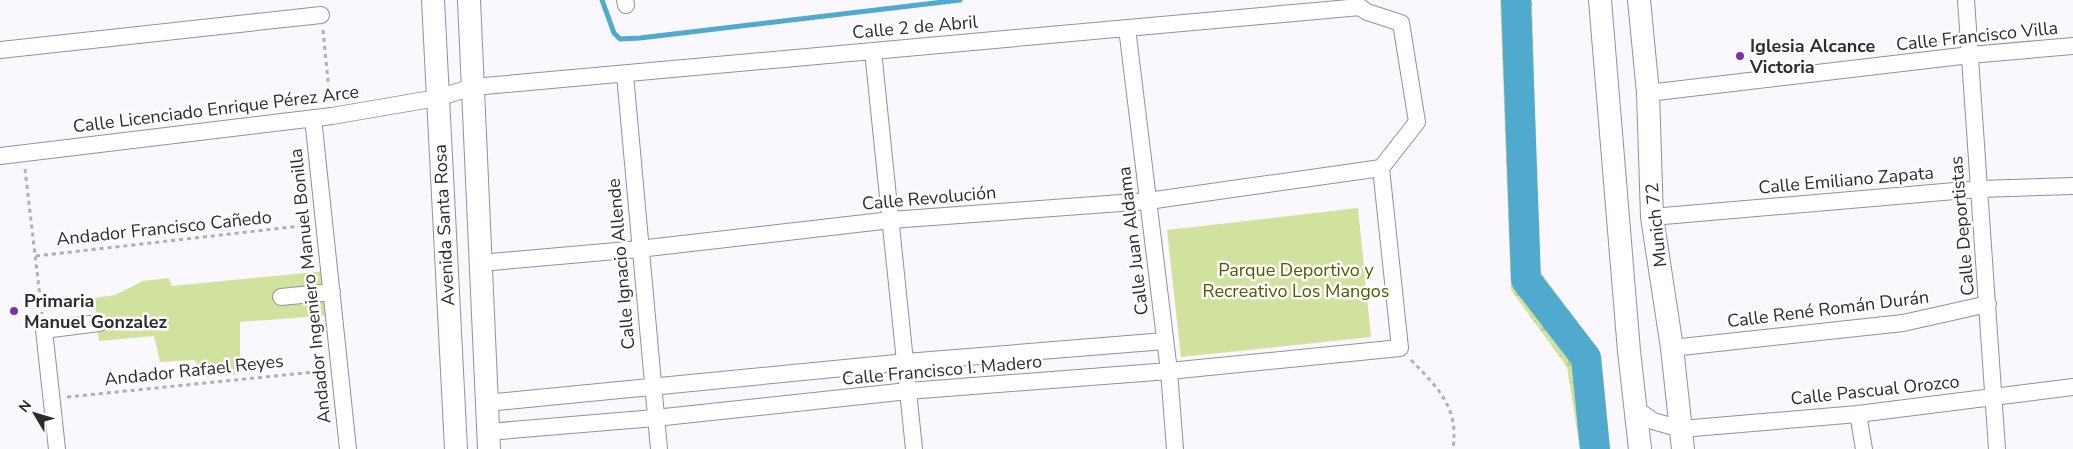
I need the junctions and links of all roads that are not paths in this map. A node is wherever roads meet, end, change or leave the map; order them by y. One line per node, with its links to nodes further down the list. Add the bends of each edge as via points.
1 (433, 0): 15 (main road, Avenida Santa Rosa)
2 (469, 0): 13 (main road, Avenida Santa Rosa)
3 (1600, 0): 39 (main road, Munich 72)
4 (1639, 0): 14 (main road, Munich 72)
5 (1966, 0): 11 (street, Calle Deportistas)
6 (322, 15): 9 (street)
7 (1127, 28): 10 (street, Calle 2 de Abril); 18 (street, Calle 2 de Abril, via 1360,7 1401,23 1417,122); 21 (street, Calle Juan Aldama)
8 (2073, 46): 11 (street, Calle Francisco Villa)
9 (0, 50)
10 (873, 51): 12 (street, Calle 2 de Abril); 23 (street)
11 (1970, 55): 14 (street, Calle Francisco Villa); 20 (street, Calle Deportistas)
12 (625, 74): 13 (street, Calle 2 de Abril); 24 (street, Calle Ignacio Allende)
13 (473, 87): 15 (street, Calle Licenciado Enrique Pérez Arce); 25 (main road, Avenida Santa Rosa)
14 (1648, 93): 22 (main road, Munich 72)
15 (437, 98): 16 (street, Calle Licenciado Enrique Pérez Arce); 46 (main road, Avenida Santa Rosa)
16 (313, 118): 17 (street, Calle Licenciado Enrique Pérez Arce); 26 (street, Andador Ingeniero Manuel Bonilla)
17 (0, 156)
18 (1381, 168): 21 (street, Calle Revolución); 33 (street, Calle Francisco I. Madero, via 1400,348)
19 (2073, 186): 20 (street, Calle Emiliano Zapata)
20 (1978, 188): 22 (street, Calle Emiliano Zapata); 28 (street, Calle Deportistas)
21 (1148, 201): 23 (street, Calle Revolución); 30 (street, Calle Juan Aldama)
22 (1652, 218): 31 (main road, Munich 72)
23 (891, 220): 24 (street, Calle Revolución); 32 (street)
24 (639, 249): 25 (street, Calle Revolución); 34 (street, Calle Ignacio Allende)
25 (480, 263): 38 (main road, Avenida Santa Rosa)
26 (332, 292): 27 (street); 45 (street, Andador Ingeniero Manuel Bonilla)
27 (281, 297)
28 (1988, 304): 31 (street, Calle René Román Durán, via 1903,323); 37 (street, Calle Deportistas)
29 (99, 323): 44 (street, via 44,330)
30 (1165, 341): 32 (street, Calle Francisco I. Madero); 33 (street, Calle Juan Aldama)
31 (1672, 348): 42 (main road, Munich 72)
32 (906, 362): 34 (street, Calle Francisco I. Madero); 36 (street)
33 (1169, 371): 36 (street, Calle Francisco I. Madero); 49 (street, Calle Juan Aldama)
34 (653, 388): 38 (street, Calle Francisco I. Madero); 41 (street, Calle Ignacio Allende)
35 (2073, 388): 37 (street, Calle Pascual Orozco)
36 (908, 391): 41 (street, Calle Francisco I. Madero); 48 (street)
37 (1994, 398): 40 (street, Calle Pascual Orozco); 52 (street, Calle Deportistas)
38 (486, 403): 43 (main road, Avenida Santa Rosa)
39 (1635, 408): 42 (street, Calle Pascual Orozco); 50 (main road, Munich 72)
40 (1858, 414): 42 (street, Calle Pascual Orozco); 51 (street)
41 (655, 418): 43 (street, Calle Francisco I. Madero); 47 (street, Calle Ignacio Allende)
42 (1682, 439)
43 (489, 441)
44 (57, 449)
45 (348, 449)
46 (456, 449)
47 (659, 449)
48 (914, 449)
49 (1175, 449)
50 (1640, 449)
51 (1864, 449)
52 (1997, 449)

